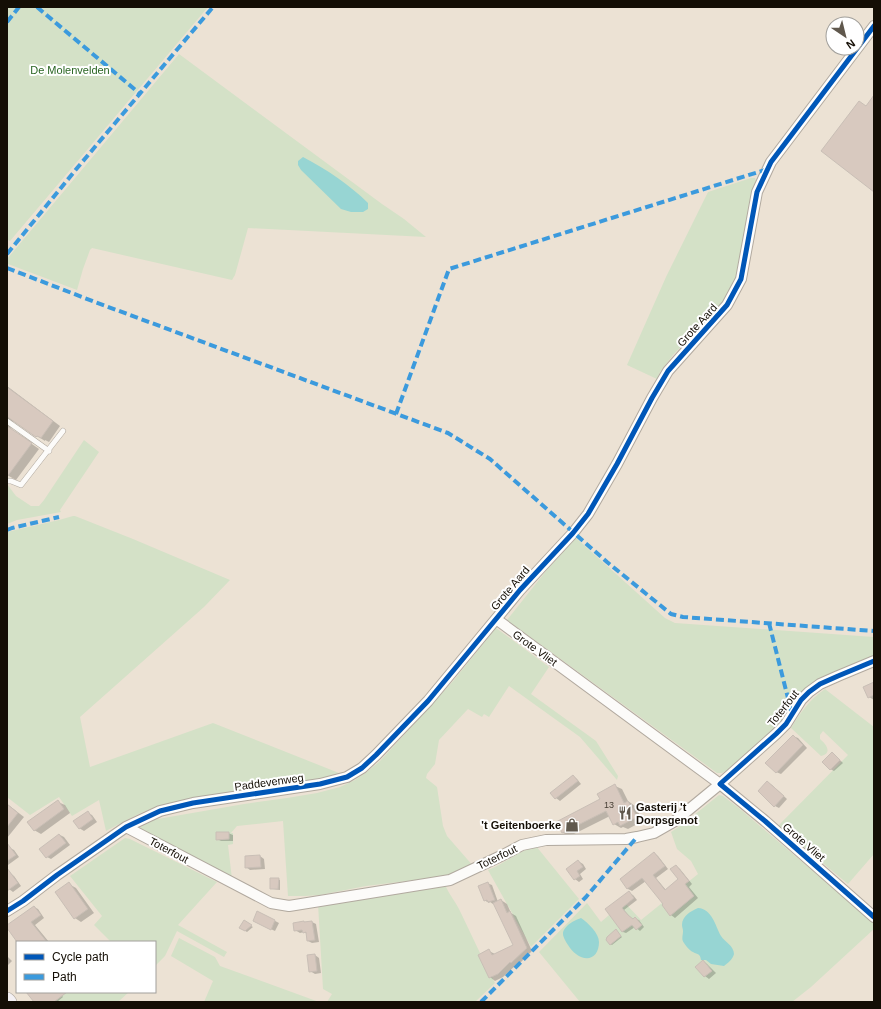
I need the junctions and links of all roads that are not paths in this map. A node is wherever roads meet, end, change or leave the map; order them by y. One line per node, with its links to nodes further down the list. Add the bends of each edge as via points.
1 (874, 26): 6 (street, Grote Aard, via 771,162 757,192 741,279 728,305 668,371 588,514)
2 (7, 420): 4 (lane)
3 (64, 431): 4 (lane)
4 (49, 451): 5 (lane, via 21,485)
5 (7, 481)
6 (496, 619): 8 (street, Grote Vliet); 9 (street, Paddevenweg, via 423,706 362,768 347,777 320,784 193,803 160,811)
7 (874, 661): 8 (street, Toterfout, via 820,684 809,692 786,724)
8 (720, 784): 9 (street, Toterfout, via 675,821 654,833 626,839 546,840 522,845 450,880 289,906 270,902); 11 (street, Grote Vliet)
9 (126, 827): 10 (street, Paddevenweg)
10 (7, 910)
11 (874, 917)
12 (7, 1000): 13 (street)
13 (9, 1002)

